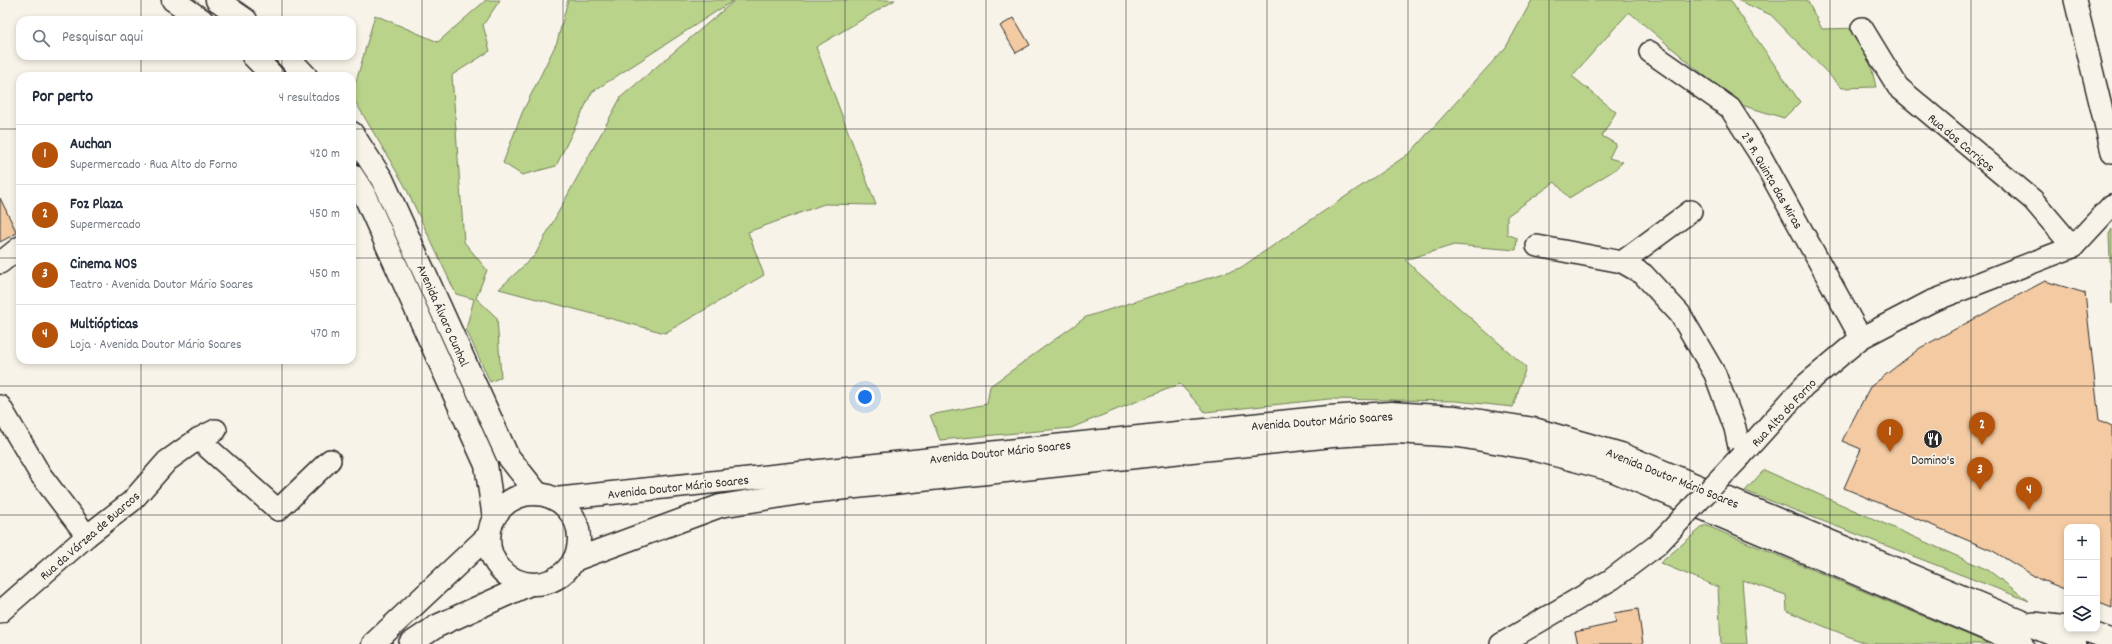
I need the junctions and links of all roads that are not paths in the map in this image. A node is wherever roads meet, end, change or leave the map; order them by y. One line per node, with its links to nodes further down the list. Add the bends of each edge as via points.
1 (173, 0): 4 (main road)
2 (217, 0): 5 (main road)
3 (2075, 0): 13 (street)
4 (196, 16)
5 (240, 16)
6 (1862, 28): 18 (street, Rua dos Carriços, via 1898,87 2033,200)
7 (1650, 52): 22 (street, 2ª R. Quinta das Miras, via 1730,108 1759,153)
8 (257, 60): 10 (main road)
9 (291, 60): 11 (main road)
10 (269, 72)
11 (302, 72)
12 (356, 140): 26 (main road, Avenida Álvaro Cunhal, via 382,179 507,455)
13 (2112, 152)
14 (356, 181): 27 (main road, Avenida Álvaro Cunhal, via 486,465)
15 (2112, 204): 18 (street, Rua Alto do Forno)
16 (1691, 210): 20 (street)
17 (1537, 246): 20 (street)
18 (2073, 247): 22 (street, Rua Alto do Forno, via 1930,302)
19 (16, 250): 21 (street)
20 (1622, 262): 24 (street, via 1643,274 1680,314 1715,374 1735,428)
21 (0, 263)
22 (1860, 338): 24 (street, Rua Alto do Forno, via 1804,386)
23 (0, 406): 28 (street, via 40,474)
24 (1741, 456): 38 (street, Rua Alto do Forno, bridge, via 1657,545 1612,579)
25 (330, 460): 28 (street, Rua da Várzea de Buarcos, via 278,510 207,435 167,461 132,501)
26 (547, 496): 27 (main road, via 521,496 510,501 505,504); 29 (main road, via 569,510 578,525 579,543); 32 (main road, Avenida Doutor Mário Soares, via 1328,417 1391,414 1454,417 1534,429 1621,454)
27 (491, 526): 30 (main road, via 490,552 499,568 513,579); 36 (main road)
28 (87, 536): 31 (street, Rua da Várzea de Buarcos)
29 (574, 560): 30 (main road, via 563,574 547,582); 39 (main road, Avenida Doutor Mário Soares, via 720,506 800,493 1332,436 1397,432 1451,436 1529,448 1612,470)
30 (530, 584): 37 (main road, via 437,626)
31 (0, 612)
32 (2021, 621): 33 (street); 40 (main road, Avenida Doutor Mário Soares)
33 (2064, 627)
34 (2089, 632): 35 (street)
35 (2112, 640)
36 (373, 644)
37 (410, 644)
38 (1501, 644)
39 (2022, 644)
40 (2075, 644)

